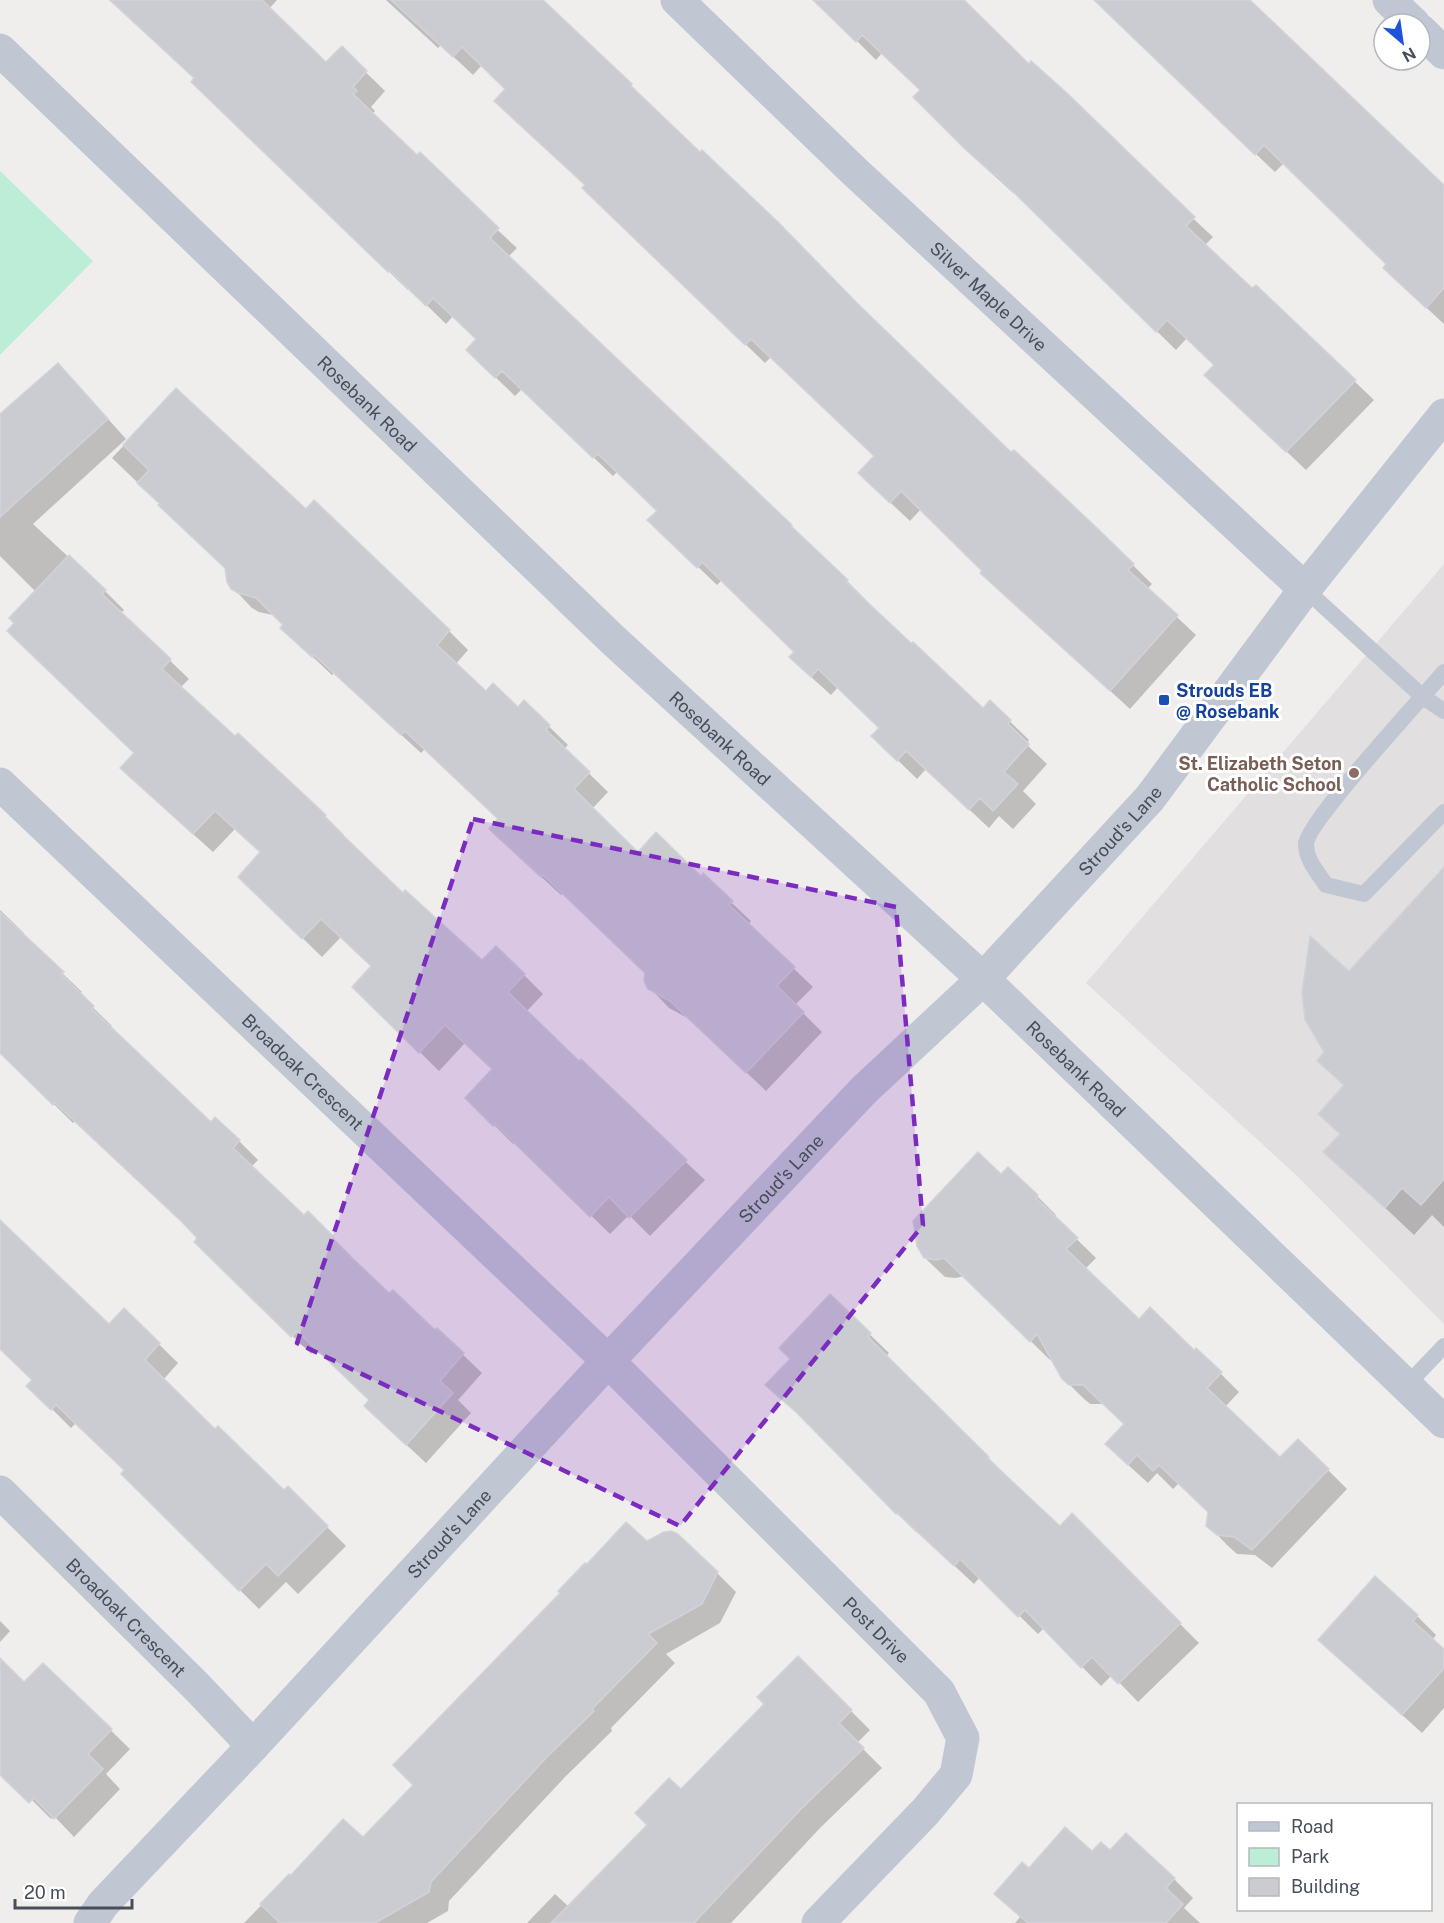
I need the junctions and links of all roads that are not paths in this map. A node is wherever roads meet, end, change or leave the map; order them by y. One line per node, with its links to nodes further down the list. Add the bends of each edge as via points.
1 (677, 0): 8 (street, Silver Maple Drive, via 854,171)
2 (1389, 0): 3 (street)
3 (1402, 12)
4 (1432, 42): 6 (street)
5 (0, 50): 14 (street, Rosebank Road, via 612,639)
6 (1444, 53)
7 (1444, 415): 8 (street, Stroud's Lane)
8 (1305, 589): 10 (lane); 14 (street, Stroud's Lane, via 1150,798)
9 (1444, 672): 10 (lane)
10 (1423, 697): 11 (lane); 13 (lane, via 1324,811 1306,843 1309,859 1326,885 1364,894)
11 (1444, 711)
12 (0, 784): 16 (street, Broadoak Crescent)
13 (1444, 812)
14 (983, 979): 16 (street, Stroud's Lane, via 864,1090); 17 (street, Rosebank Road)
15 (1444, 1346): 17 (lane)
16 (608, 1361): 20 (street, Stroud's Lane); 22 (street, Post Drive, via 939,1692 963,1738 956,1775)
17 (1406, 1386): 18 (street, Rosebank Road)
18 (1444, 1422)
19 (0, 1492): 20 (street, Broadoak Crescent)
20 (253, 1746): 21 (street, Stroud's Lane, via 103,1904)
21 (90, 1923)
22 (818, 1923)

